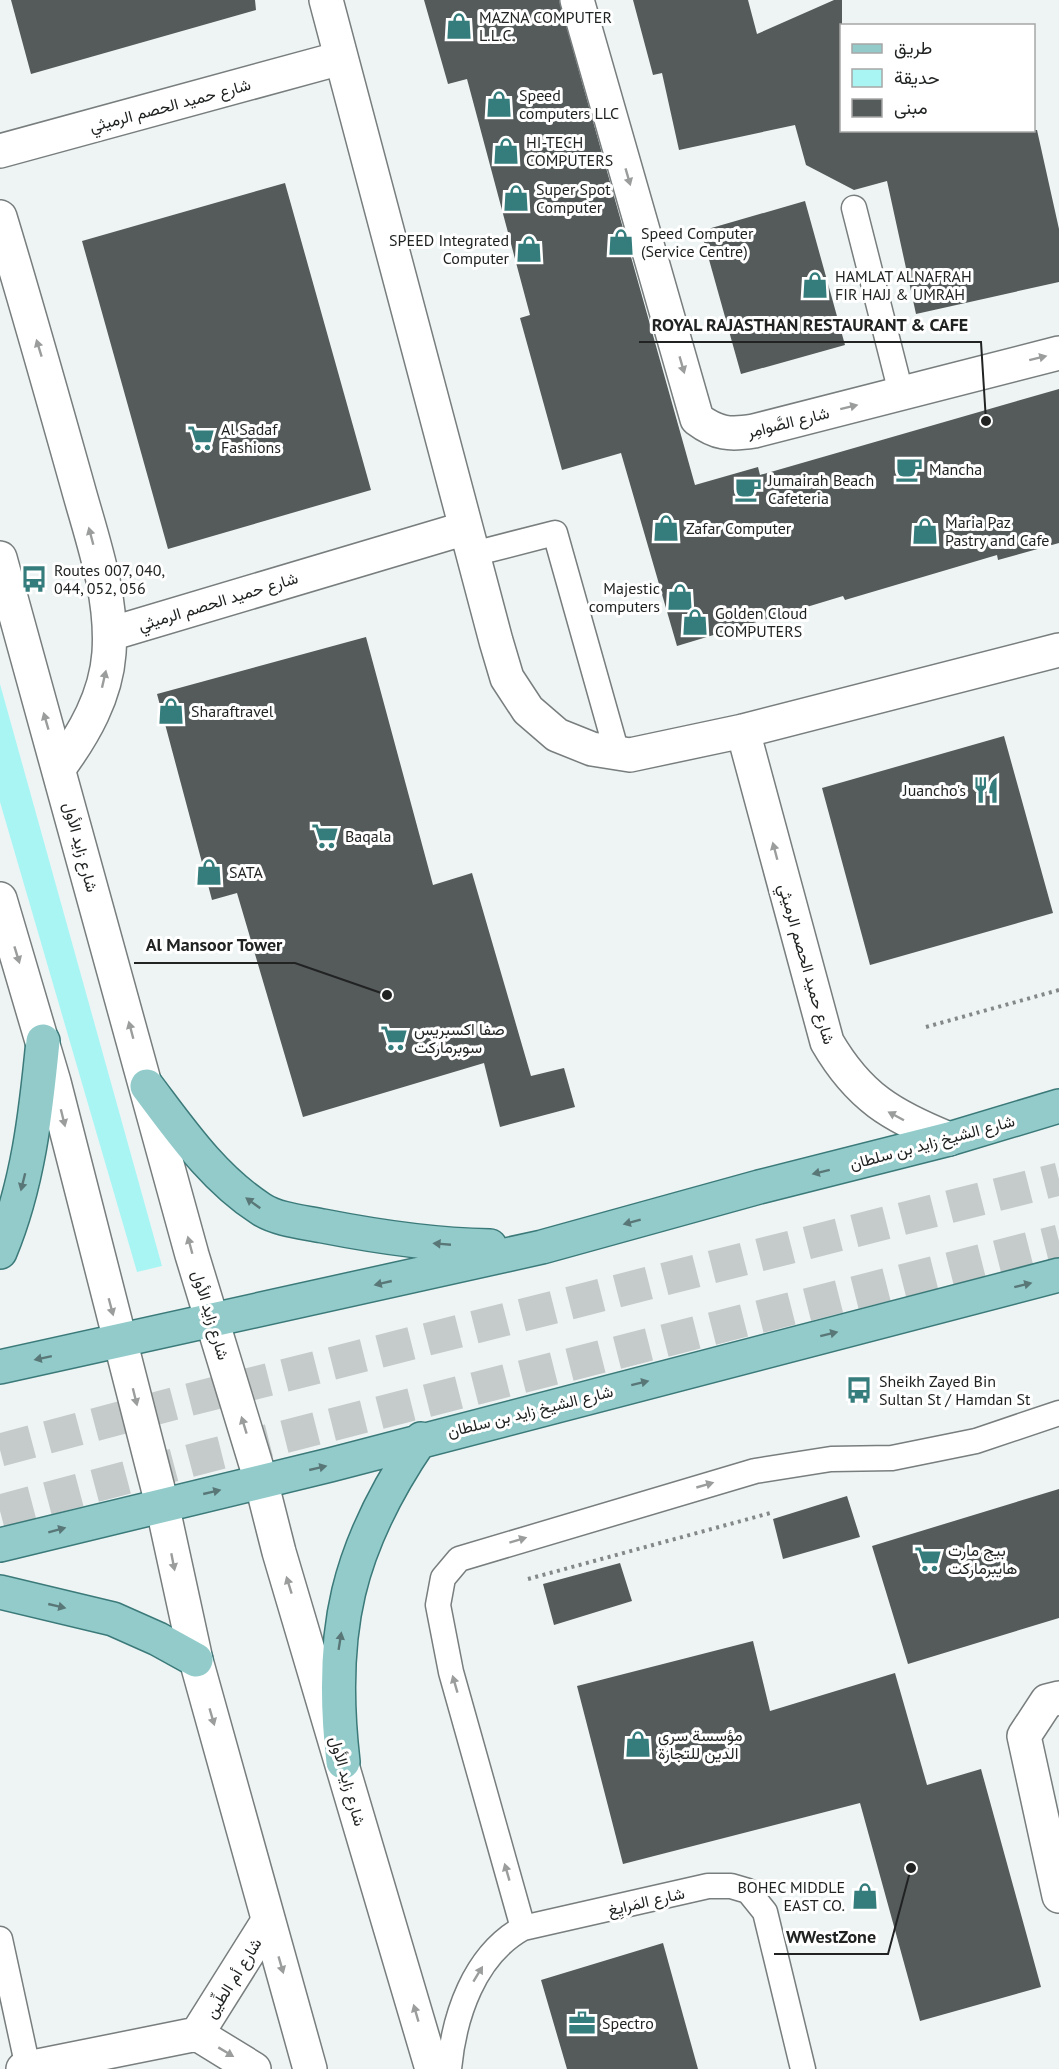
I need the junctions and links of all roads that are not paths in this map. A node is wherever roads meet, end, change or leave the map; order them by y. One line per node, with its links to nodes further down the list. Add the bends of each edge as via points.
1 (326, 0): 3 (street)
2 (577, 0): 8 (street, شارع الصَّوامِر, one-way to 8, via 697,419 725,434 739,433)
3 (341, 58): 4 (street, شارع حميد الحصم الرميثي); 9 (street)
4 (0, 151)
5 (854, 208): 8 (lane)
6 (0, 217): 11 (street, one-way to 6, via 107,593)
7 (1059, 353): 8 (street, شارع الصَّوامِر, one-way to 7)
8 (901, 393)
9 (470, 541): 11 (street, شارع حميد الحصم الرميثي); 14 (street, via 507,678 528,710 557,735 592,749); 14 (lane, via 555,532)
10 (0, 558): 15 (street, شارع زايد الأول, one-way to 10)
11 (110, 634): 15 (street, one-way to 11, via 92,716 103,686)
12 (1059, 650): 13 (street)
13 (743, 731): 14 (street, via 667,748); 20 (street, شارع حميد الحصم الرميثي, one-way to 13, via 912,1125 862,1092 827,1042)
14 (617, 753)
15 (59, 768): 18 (street, شارع زايد الأول, one-way to 15)
16 (0, 899): 17 (street, one-way to 17)
17 (43, 1041): 22 (main road, one-way to 22, via 27,1166 13,1221); 25 (street, one-way to 25)
18 (147, 1086): 21 (main road, one-way to 18, via 406,1241 300,1222 264,1211 230,1186 193,1147); 24 (street, شارع زايد الأول, one-way to 18)
19 (1059, 1106): 20 (main road, شارع الشيخ زايد بن سلطان)
20 (949, 1140): 21 (main road, شارع الشيخ زايد بن سلطان, one-way to 21)
21 (542, 1247): 24 (main road, شارع الشيخ زايد بن سلطان, one-way to 24)
22 (0, 1252)
23 (1059, 1275): 28 (main road, شارع الشيخ زايد بن سلطان, one-way to 23)
24 (213, 1321): 25 (main road, شارع الشيخ زايد بن سلطان); 29 (street, شارع زايد الأول, one-way to 24)
25 (120, 1341): 26 (main road, شارع الشيخ زايد بن سلطان, one-way to 26); 30 (street, one-way to 30)
26 (0, 1367)
27 (1059, 1413): 38 (lane, one-way to 27, via 451,1672 438,1605 443,1578 459,1559 755,1471 831,1459 892,1458 976,1441)
28 (421, 1439): 29 (main road, شارع الشيخ زايد بن سلطان, one-way to 28); 35 (main road, one-way to 28, via 337,1708 338,1653 346,1599 373,1519)
29 (261, 1481): 30 (main road, شارع الشيخ زايد بن سلطان, one-way to 29); 35 (street, شارع زايد الأول, one-way to 29)
30 (162, 1504): 31 (main road, شارع الشيخ زايد بن سلطان, one-way to 30); 33 (street, one-way to 33)
31 (0, 1545)
32 (0, 1592): 33 (main road, one-way to 33, via 113,1620)
33 (196, 1660): 37 (street, one-way to 37)
34 (1059, 1698): 36 (street, via 1047,1701 1024,1736)
35 (343, 1762): 44 (street, شارع زايد الأول, one-way to 35)
36 (1059, 1896)
37 (268, 1921): 40 (street, شارع أم الطِّين); 43 (street, one-way to 43)
38 (523, 1928): 45 (lane, شارع المَرايِغ, one-way to 38, via 462,2006 474,1978 490,1952); 46 (lane, شارع المَرايِغ, via 708,1886 748,1891 765,1912)
39 (0, 1939): 41 (lane)
40 (197, 2034): 41 (street, شارع أم الطِّين); 42 (street, شارع أم الطِّين, one-way to 42)
41 (25, 2068)
42 (254, 2069)
43 (310, 2069)
44 (432, 2069)
45 (449, 2069)
46 (803, 2069)

